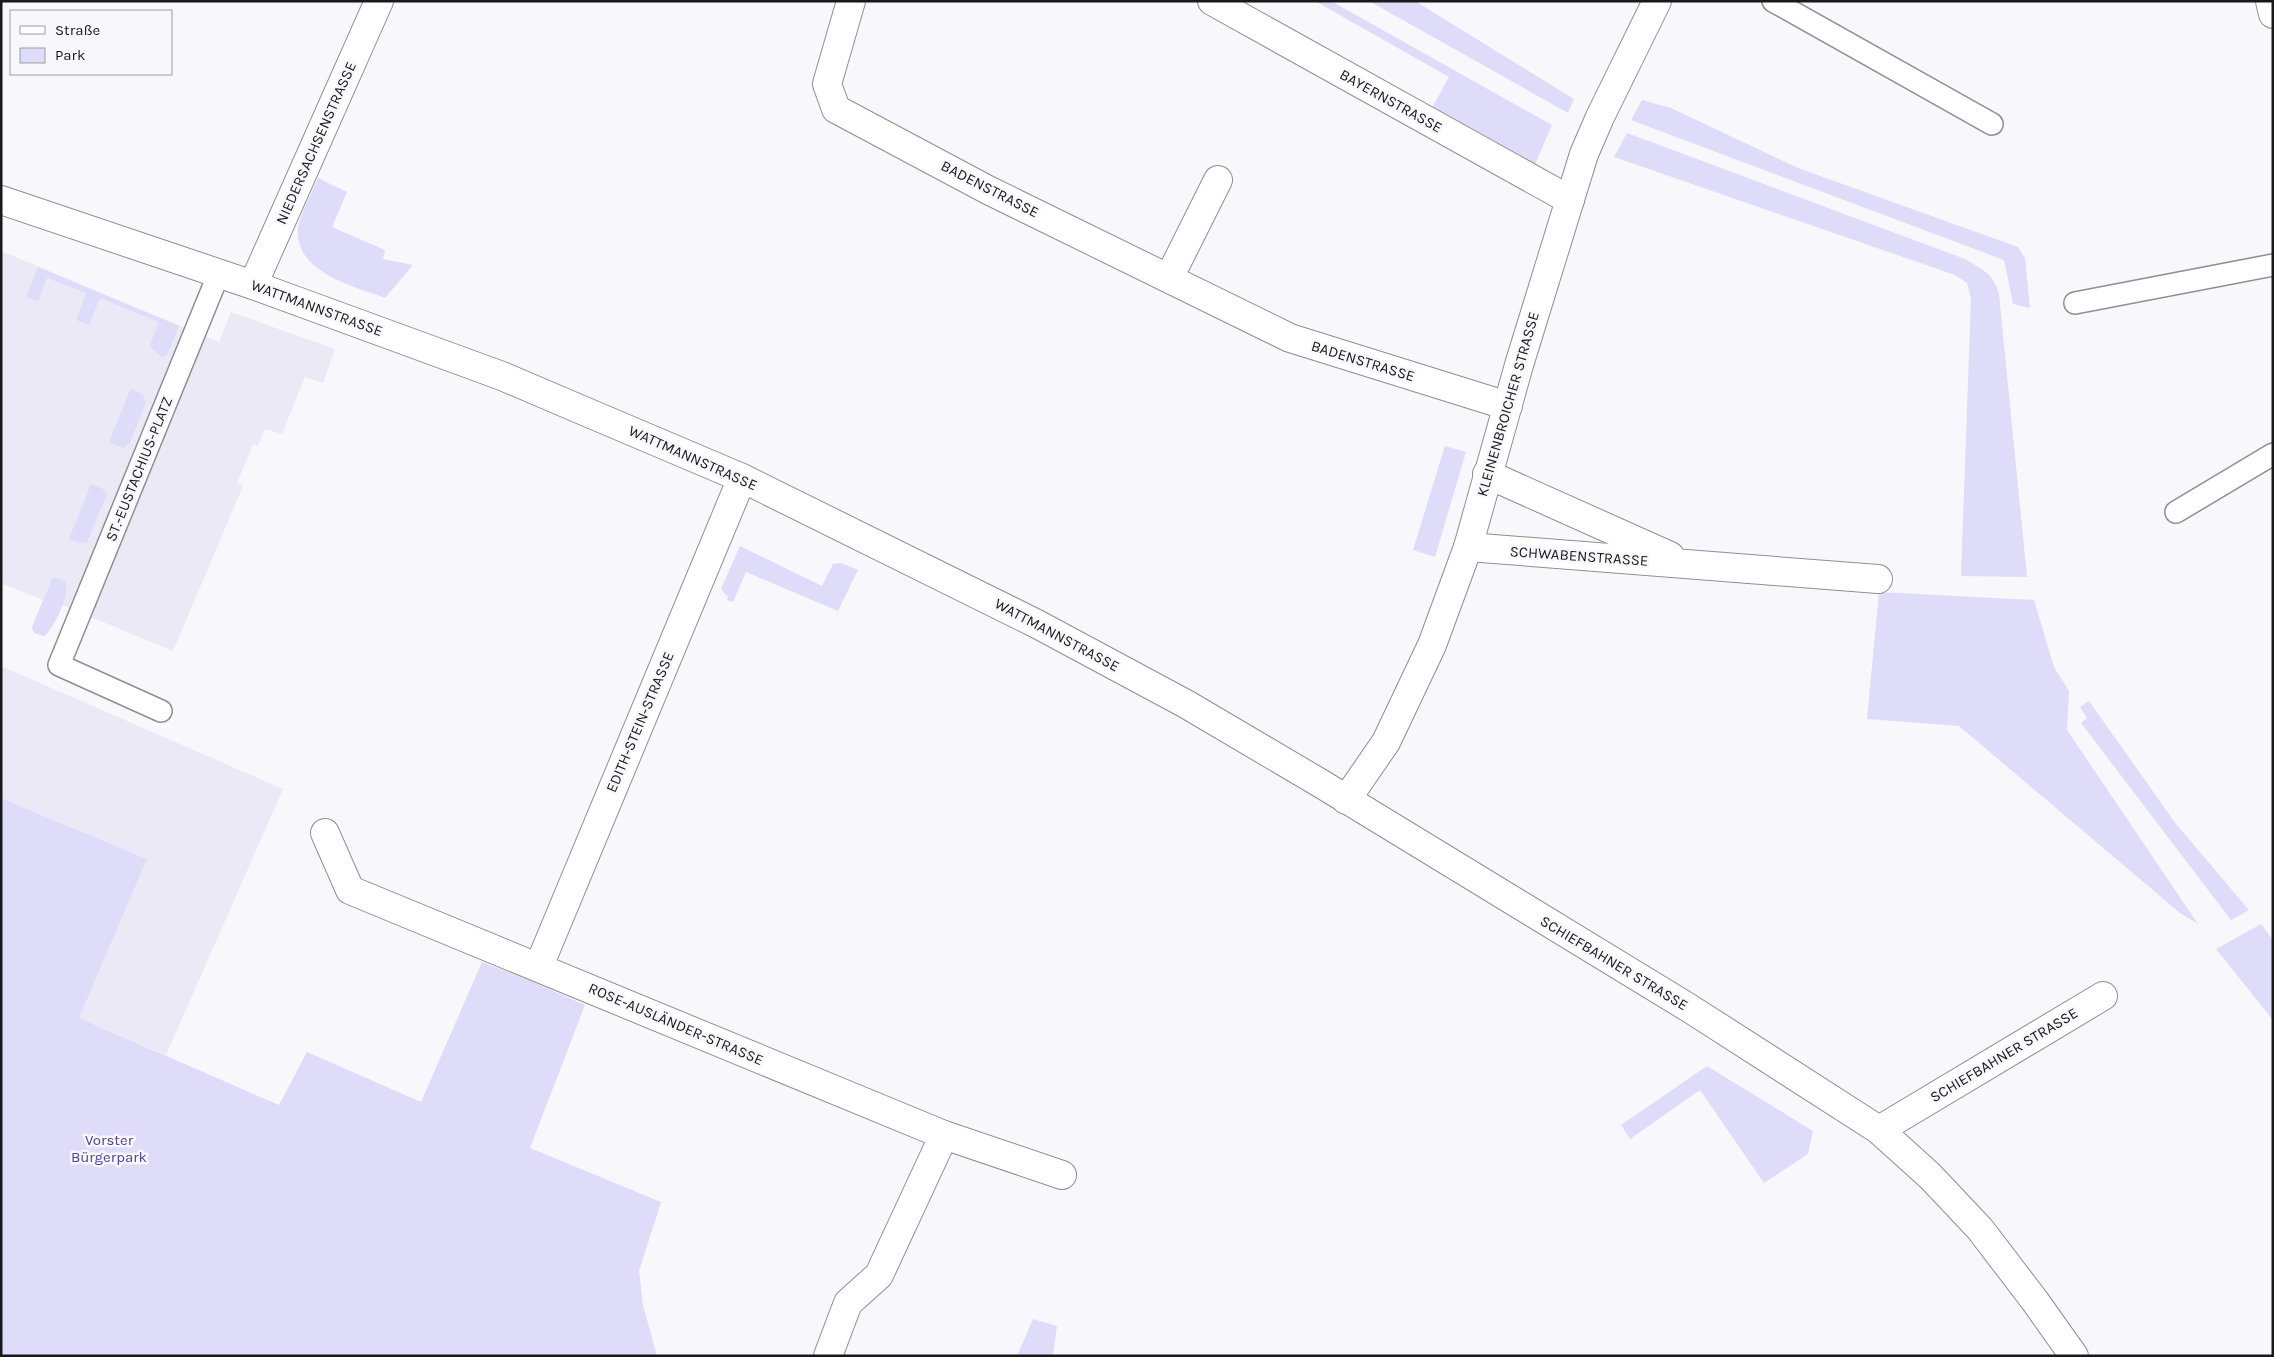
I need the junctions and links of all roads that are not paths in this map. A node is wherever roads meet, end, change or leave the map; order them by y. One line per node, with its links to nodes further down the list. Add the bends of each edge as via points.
1 (380, 1): 15 (street, NIEDERSACHSENSTRASSE)
2 (851, 1): 14 (street, BADENSTRASSE, via 827,84 836,109 988,190)
3 (1212, 1): 11 (street, BAYERNSTRASSE)
4 (1657, 1): 11 (street, KLEINENBROICHER STRASSE, via 1596,125)
5 (1773, 1): 8 (lane)
6 (2270, 1): 7 (street)
7 (2273, 14)
8 (1992, 124)
9 (1218, 180): 14 (street)
10 (1, 200): 13 (street, WATTMANNSTRASSE)
11 (1570, 200): 17 (street, KLEINENBROICHER STRASSE)
12 (2273, 265): 16 (lane)
13 (219, 273): 15 (street, WATTMANNSTRASSE); 25 (lane, ST.-EUSTACHIUS-PLATZ, via 59,666)
14 (1169, 278): 17 (street, BADENSTRASSE, via 1290,338)
15 (254, 285): 20 (street, WATTMANNSTRASSE, via 502,376)
16 (2075, 303)
17 (1508, 406): 19 (street, KLEINENBROICHER STRASSE)
18 (2273, 454): 21 (lane)
19 (1487, 474): 22 (street, KLEINENBROICHER STRASSE); 23 (street, SCHWABENSTRASSE)
20 (742, 478): 26 (street, WATTMANNSTRASSE, via 1037,624 1206,716); 28 (street, EDITH-STEIN-STRASSE)
21 (2176, 512)
22 (1468, 547): 23 (street, SCHWABENSTRASSE); 26 (street, KLEINENBROICHER STRASSE, via 1432,645 1386,742)
23 (1690, 565): 24 (street, SCHWABENSTRASSE)
24 (1878, 579)
25 (161, 711)
26 (1346, 800): 30 (street, SCHIEFBAHNER STRASSE, via 1689,1008)
27 (325, 833): 28 (street, ROSE-AUSLÄNDER-STRASSE, via 350,890)
28 (539, 966): 31 (street, ROSE-AUSLÄNDER-STRASSE)
29 (2103, 996): 30 (street, SCHIEFBAHNER STRASSE)
30 (1880, 1130): 34 (street, SCHIEFBAHNER STRASSE, via 1980,1229)
31 (944, 1135): 32 (street, ROSE-AUSLÄNDER-STRASSE); 33 (street, via 879,1275 848,1303)
32 (1062, 1175)
33 (828, 1356)
34 (2074, 1356)

